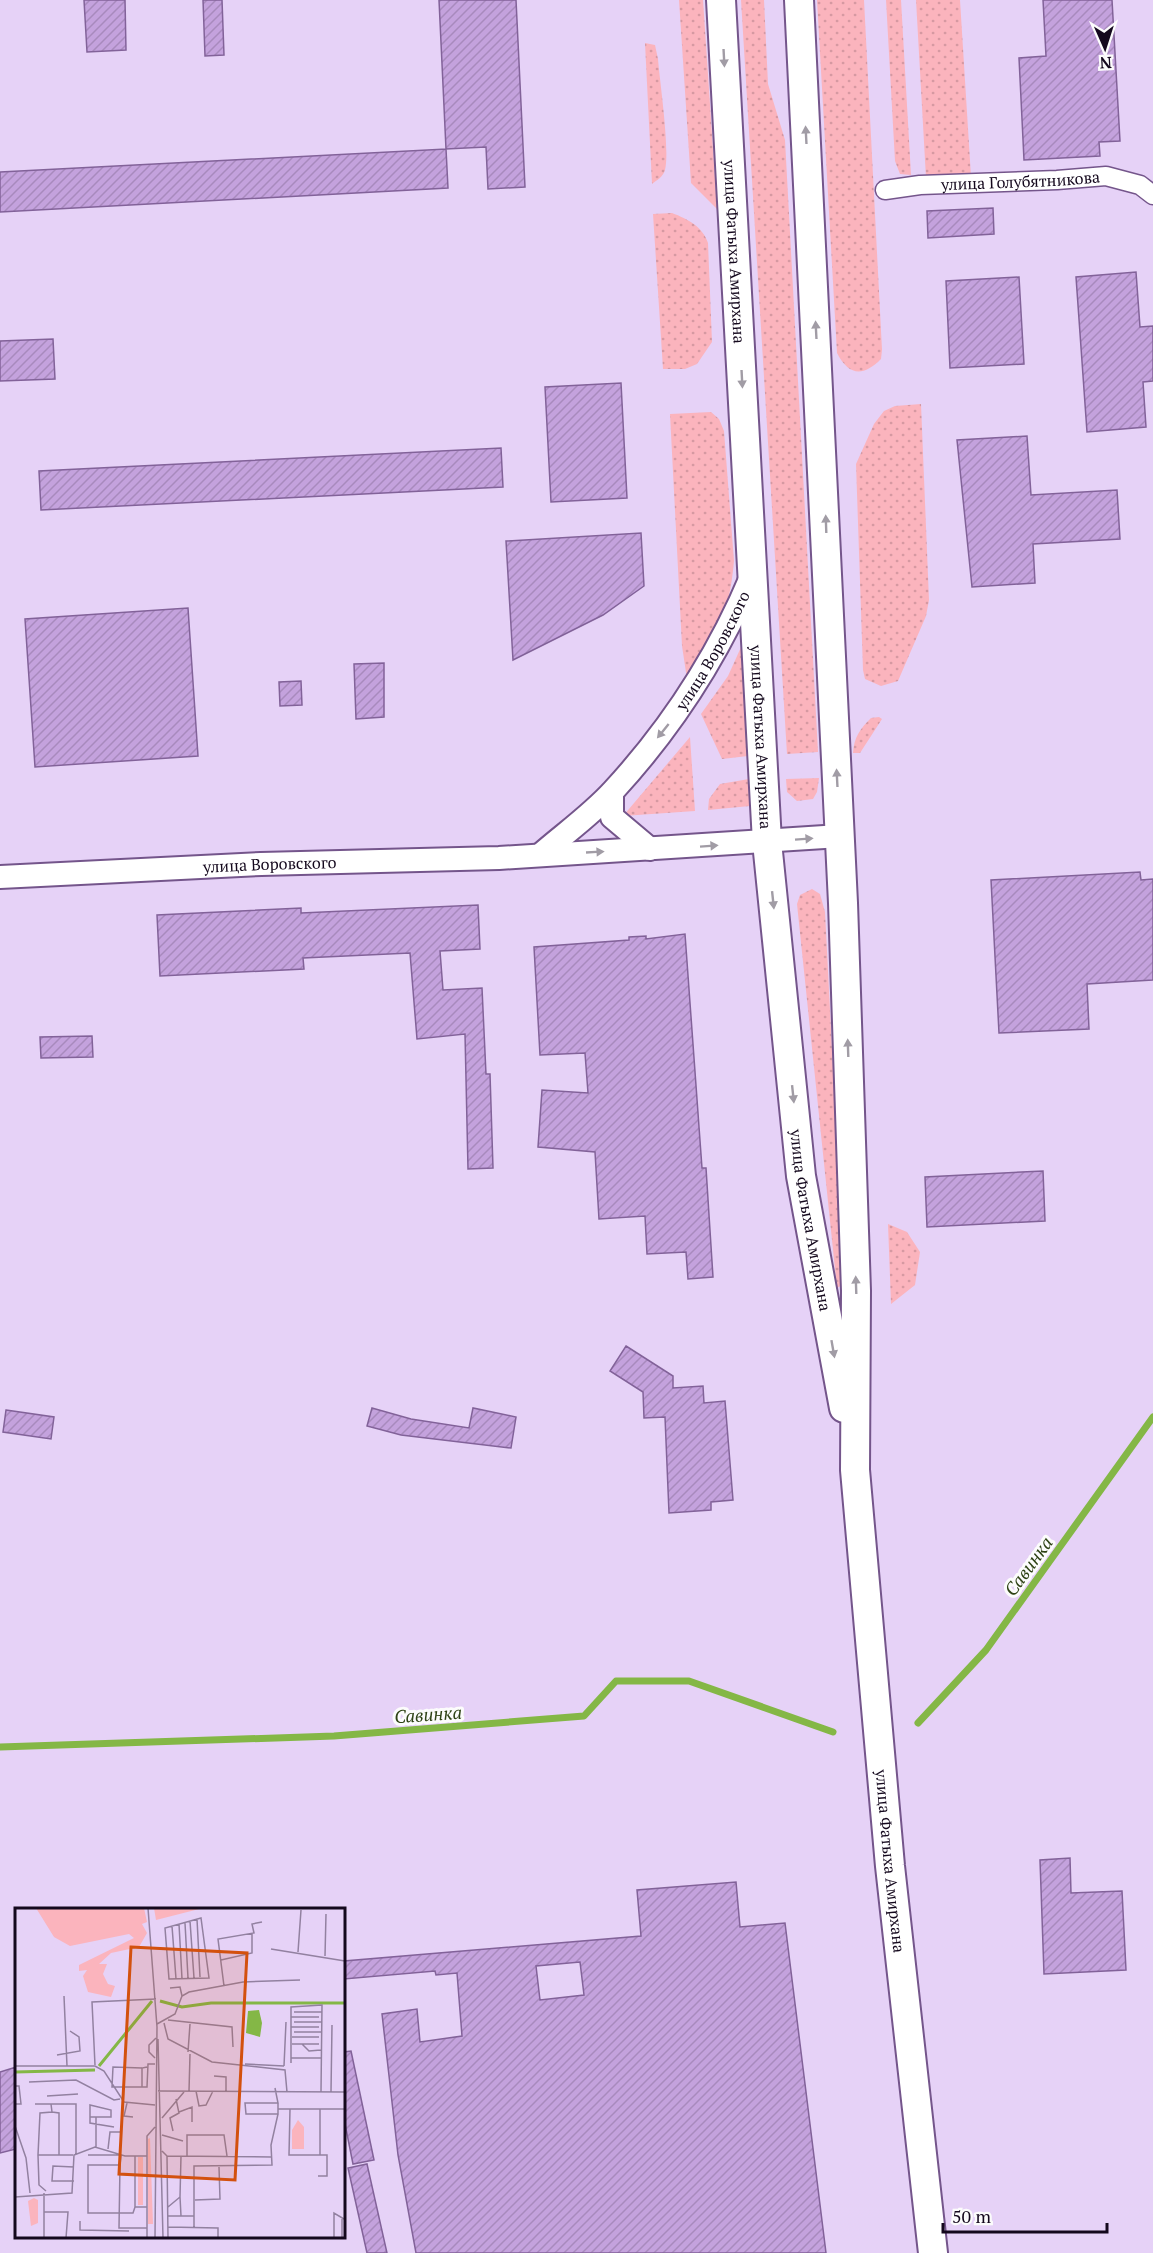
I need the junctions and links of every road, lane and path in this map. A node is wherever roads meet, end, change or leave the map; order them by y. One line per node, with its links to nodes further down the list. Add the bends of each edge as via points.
1 (721, 0): 5 (main road, улица Фатыха Амирхана, one-way to 5)
2 (799, 0): 7 (main road, улица Фатыха Амирхана, one-way to 2)
3 (885, 189): 4 (street, улица Голубятникова, via 1107,176 1140,185)
4 (1153, 195)
5 (753, 571): 6 (street, улица Воровского, one-way to 6, via 730,626 681,709); 8 (main road, улица Фатыха Амирхана)
6 (612, 793): 9 (street, via 612,817); 10 (street, улица Воровского)
7 (840, 836): 8 (street, улица Воровского, one-way to 7); 12 (main road, улица Фатыха Амирхана, one-way to 7, via 856,1291)
8 (767, 842): 9 (street, улица Воровского, one-way to 8); 12 (main road, улица Фатыха Амирхана, one-way to 12, via 801,1176)
9 (650, 849): 10 (street, улица Воровского, one-way to 9)
10 (540, 855): 11 (street, улица Воровского)
11 (0, 877)
12 (855, 1470): 13 (main road, улица Фатыха Амирхана, via 890,1866)
13 (933, 2253)

